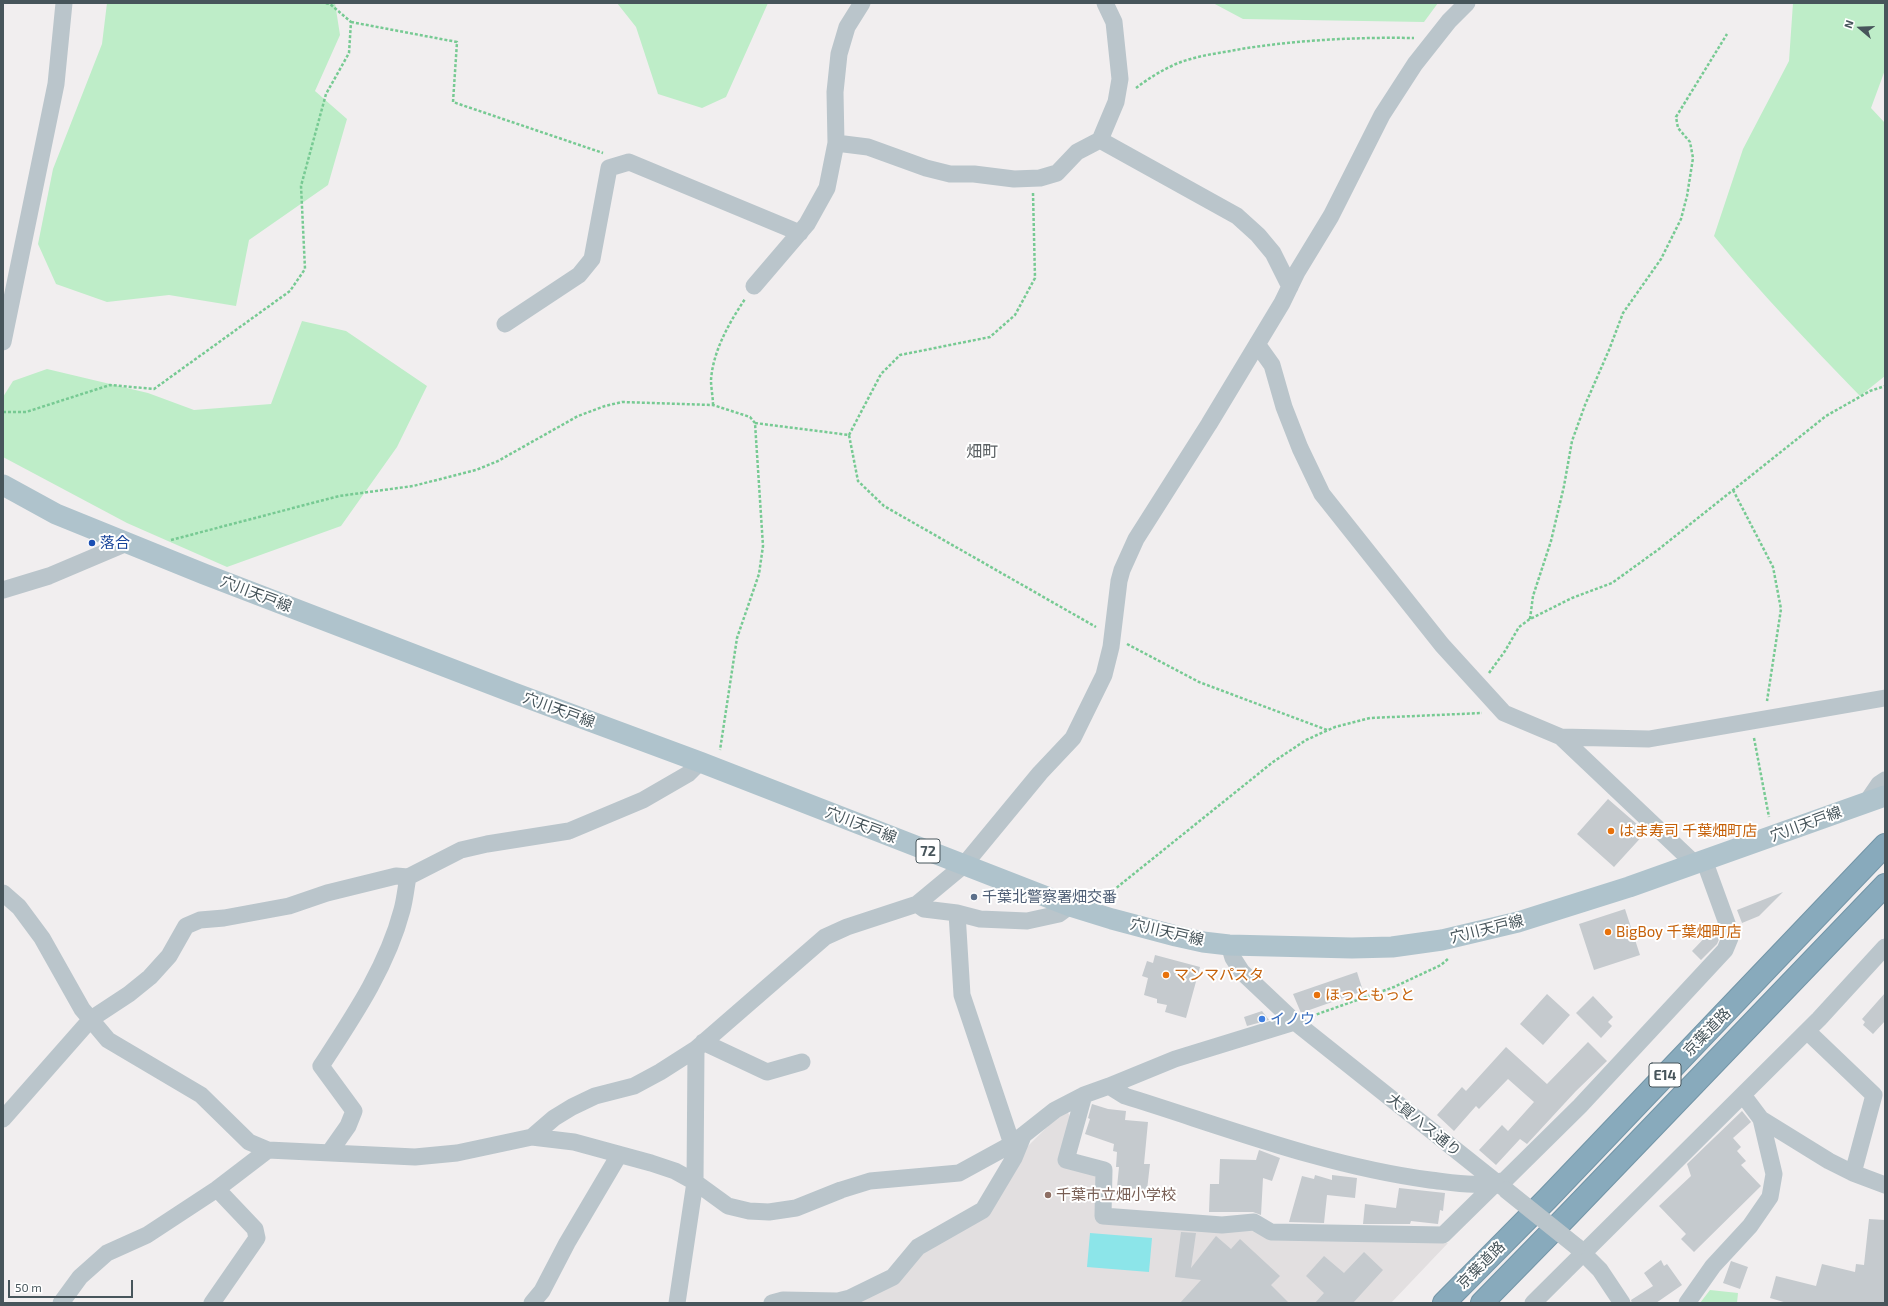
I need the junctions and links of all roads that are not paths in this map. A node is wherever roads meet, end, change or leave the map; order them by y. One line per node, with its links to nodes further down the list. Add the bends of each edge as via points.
1 (64, 3): 11 (street, via 56,84)
2 (862, 3): 6 (street, via 848,27 839,54 835,92)
3 (1105, 3): 5 (street, via 1114,22 1120,79 1116,102)
4 (1467, 3): 9 (street, via 1414,64 1382,115 1331,216)
5 (1100, 140): 6 (street, via 1077,152 1056,173 1040,178 1014,179 950,174 868,147); 9 (street, via 1237,216 1273,253)
6 (836, 143): 7 (street, via 827,188)
7 (800, 233): 8 (street); 10 (street, via 629,162 609,168 592,260 579,275)
8 (754, 286)
9 (1290, 286): 12 (street)
10 (505, 324)
11 (3, 342)
12 (1257, 344): 17 (street, via 1272,365 1284,407 1322,494 1442,645 1504,712); 24 (street, via 1210,424 1136,539 1119,581 1104,674 1083,719 1072,738)
13 (3, 485): 14 (main road, 穴川天戸線 / 72, via 56,514)
14 (134, 546): 15 (street); 18 (main road, 穴川天戸線 / 72)
15 (3, 590)
16 (1885, 698): 17 (street, via 1649,739)
17 (1561, 737): 23 (street)
18 (708, 766): 24 (main road, 穴川天戸線 / 72); 25 (street, via 688,774 643,800 569,831 461,850)
19 (1885, 780): 21 (street, via 1879,784)
20 (1885, 796): 21 (main road, 穴川天戸線 / 72)
21 (1866, 803): 23 (main road, 穴川天戸線 / 72)
22 (1885, 845): 59 (highway, 京葉道路 / E14)
23 (1699, 862): 31 (main road, 穴川天戸線 / 72, via 1525,920 1442,940 1392,947 1352,948); 51 (street, via 1728,926 1730,938 1725,950)
24 (964, 865): 28 (street); 29 (main road, 穴川天戸線 / 72)
25 (408, 877): 33 (street, via 396,876 289,906 200,920 186,926 169,956 150,977); 46 (street, via 402,910 382,962 357,1011 321,1066 354,1111 348,1126)
26 (1885, 885): 60 (highway, 京葉道路 / E14)
27 (3, 893): 33 (street, via 19,907 42,938 82,1009)
28 (917, 904): 30 (street, via 924,909); 36 (street, via 825,937)
29 (1080, 909): 30 (street, via 1027,921 980,919); 31 (main road, 穴川天戸線 / 72, via 1182,937)
30 (957, 913): 44 (street, via 962,995)
31 (1230, 945): 34 (street, 大賀ハス通り, via 1233,958 1242,972)
32 (1885, 947): 35 (street)
33 (91, 1019): 41 (street); 45 (street, via 108,1040 201,1095 250,1142)
34 (1295, 1022): 38 (street, via 1175,1059); 51 (street, 大賀ハス通り)
35 (1807, 1032): 40 (street); 48 (street, via 1874,1095)
36 (699, 1045): 37 (street, via 767,1072); 43 (street, via 660,1072 634,1086 595,1096 572,1107); 49 (street)
37 (802, 1062)
38 (1109, 1086): 39 (street); 51 (street, via 1125,1096 1326,1159 1400,1176 1474,1186)
39 (1084, 1095): 44 (street, via 1055,1110); 51 (street, via 1066,1160 1104,1170 1103,1216 1222,1225 1254,1222 1271,1232 1443,1235)
40 (1743, 1095): 42 (street); 53 (street)
41 (3, 1119)
42 (1761, 1119): 48 (street); 63 (street, via 1774,1174 1770,1197 1750,1226 1713,1266)
43 (532, 1137): 46 (street, via 457,1153 415,1157); 47 (street, via 574,1142)
44 (1018, 1139): 49 (street, via 959,1173 870,1181 796,1208 769,1212 749,1212 728,1206); 58 (street, via 1014,1158 983,1210 918,1247 894,1277 844,1300 783,1300)
45 (268, 1150): 46 (street); 52 (street)
46 (329, 1153)
47 (619, 1155): 49 (street, via 669,1169); 56 (street, via 542,1291)
48 (1852, 1173): 50 (street)
49 (695, 1182): 57 (street)
50 (1885, 1185)
51 (1502, 1186): 53 (street, 大賀ハス通り, bridge)
52 (217, 1189): 54 (street, via 147,1235 107,1253 80,1277); 55 (street, via 255,1229 257,1238)
53 (1580, 1250): 61 (street); 62 (street, 大賀ハス通り, via 1600,1270)
54 (61, 1303)
55 (212, 1303)
56 (532, 1303)
57 (677, 1303)
58 (772, 1303)
59 (1444, 1303)
60 (1482, 1303)
61 (1532, 1303)
62 (1622, 1303)
63 (1687, 1303)

